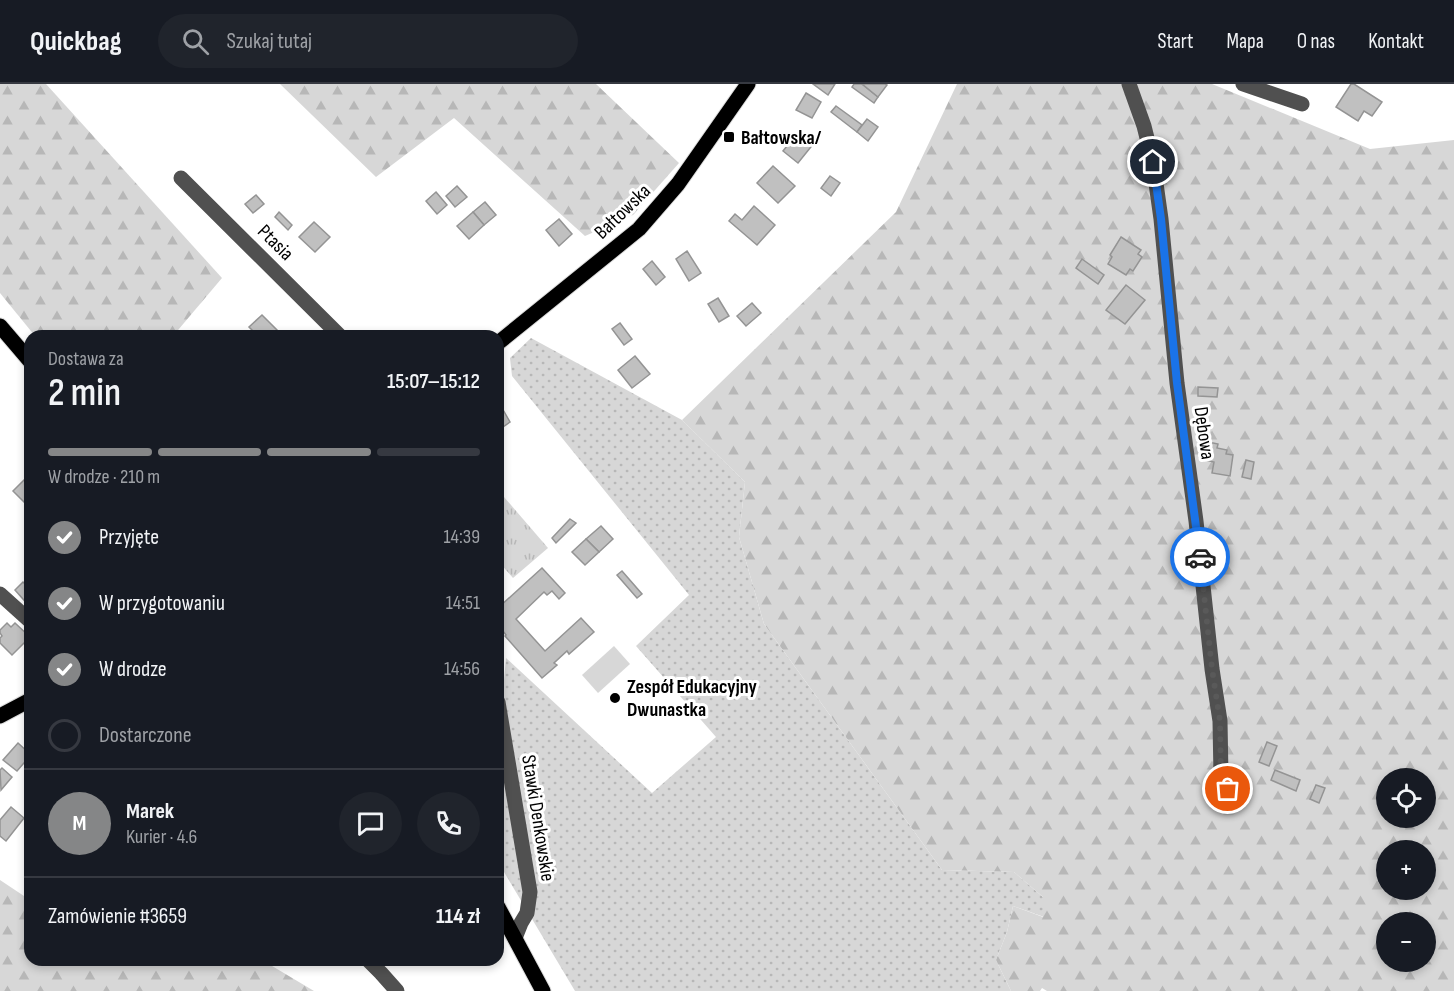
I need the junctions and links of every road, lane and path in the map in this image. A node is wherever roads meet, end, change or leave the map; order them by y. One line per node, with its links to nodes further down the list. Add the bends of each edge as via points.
1 (748, 84): 8 (main road, Bałtowska, via 678,184 639,229)
2 (1129, 84): 15 (street, Dębowa, via 1153,162 1220,721 1221,776)
3 (1243, 84): 4 (street)
4 (1302, 105)
5 (181, 178): 7 (street, Ptasia)
6 (0, 326): 9 (main road)
7 (334, 330)
8 (504, 339)
9 (24, 354)
10 (0, 594): 11 (street)
11 (24, 616)
12 (24, 703): 13 (main road)
13 (0, 716)
14 (504, 738): 17 (street, Stawki Denkowskie, via 530,892 527,913)
15 (1228, 789)
16 (504, 918): 17 (main road)
17 (515, 938): 22 (main road)
18 (374, 966): 19 (street)
19 (381, 973): 20 (street); 21 (street)
20 (397, 991)
21 (408, 991)
22 (543, 991)

